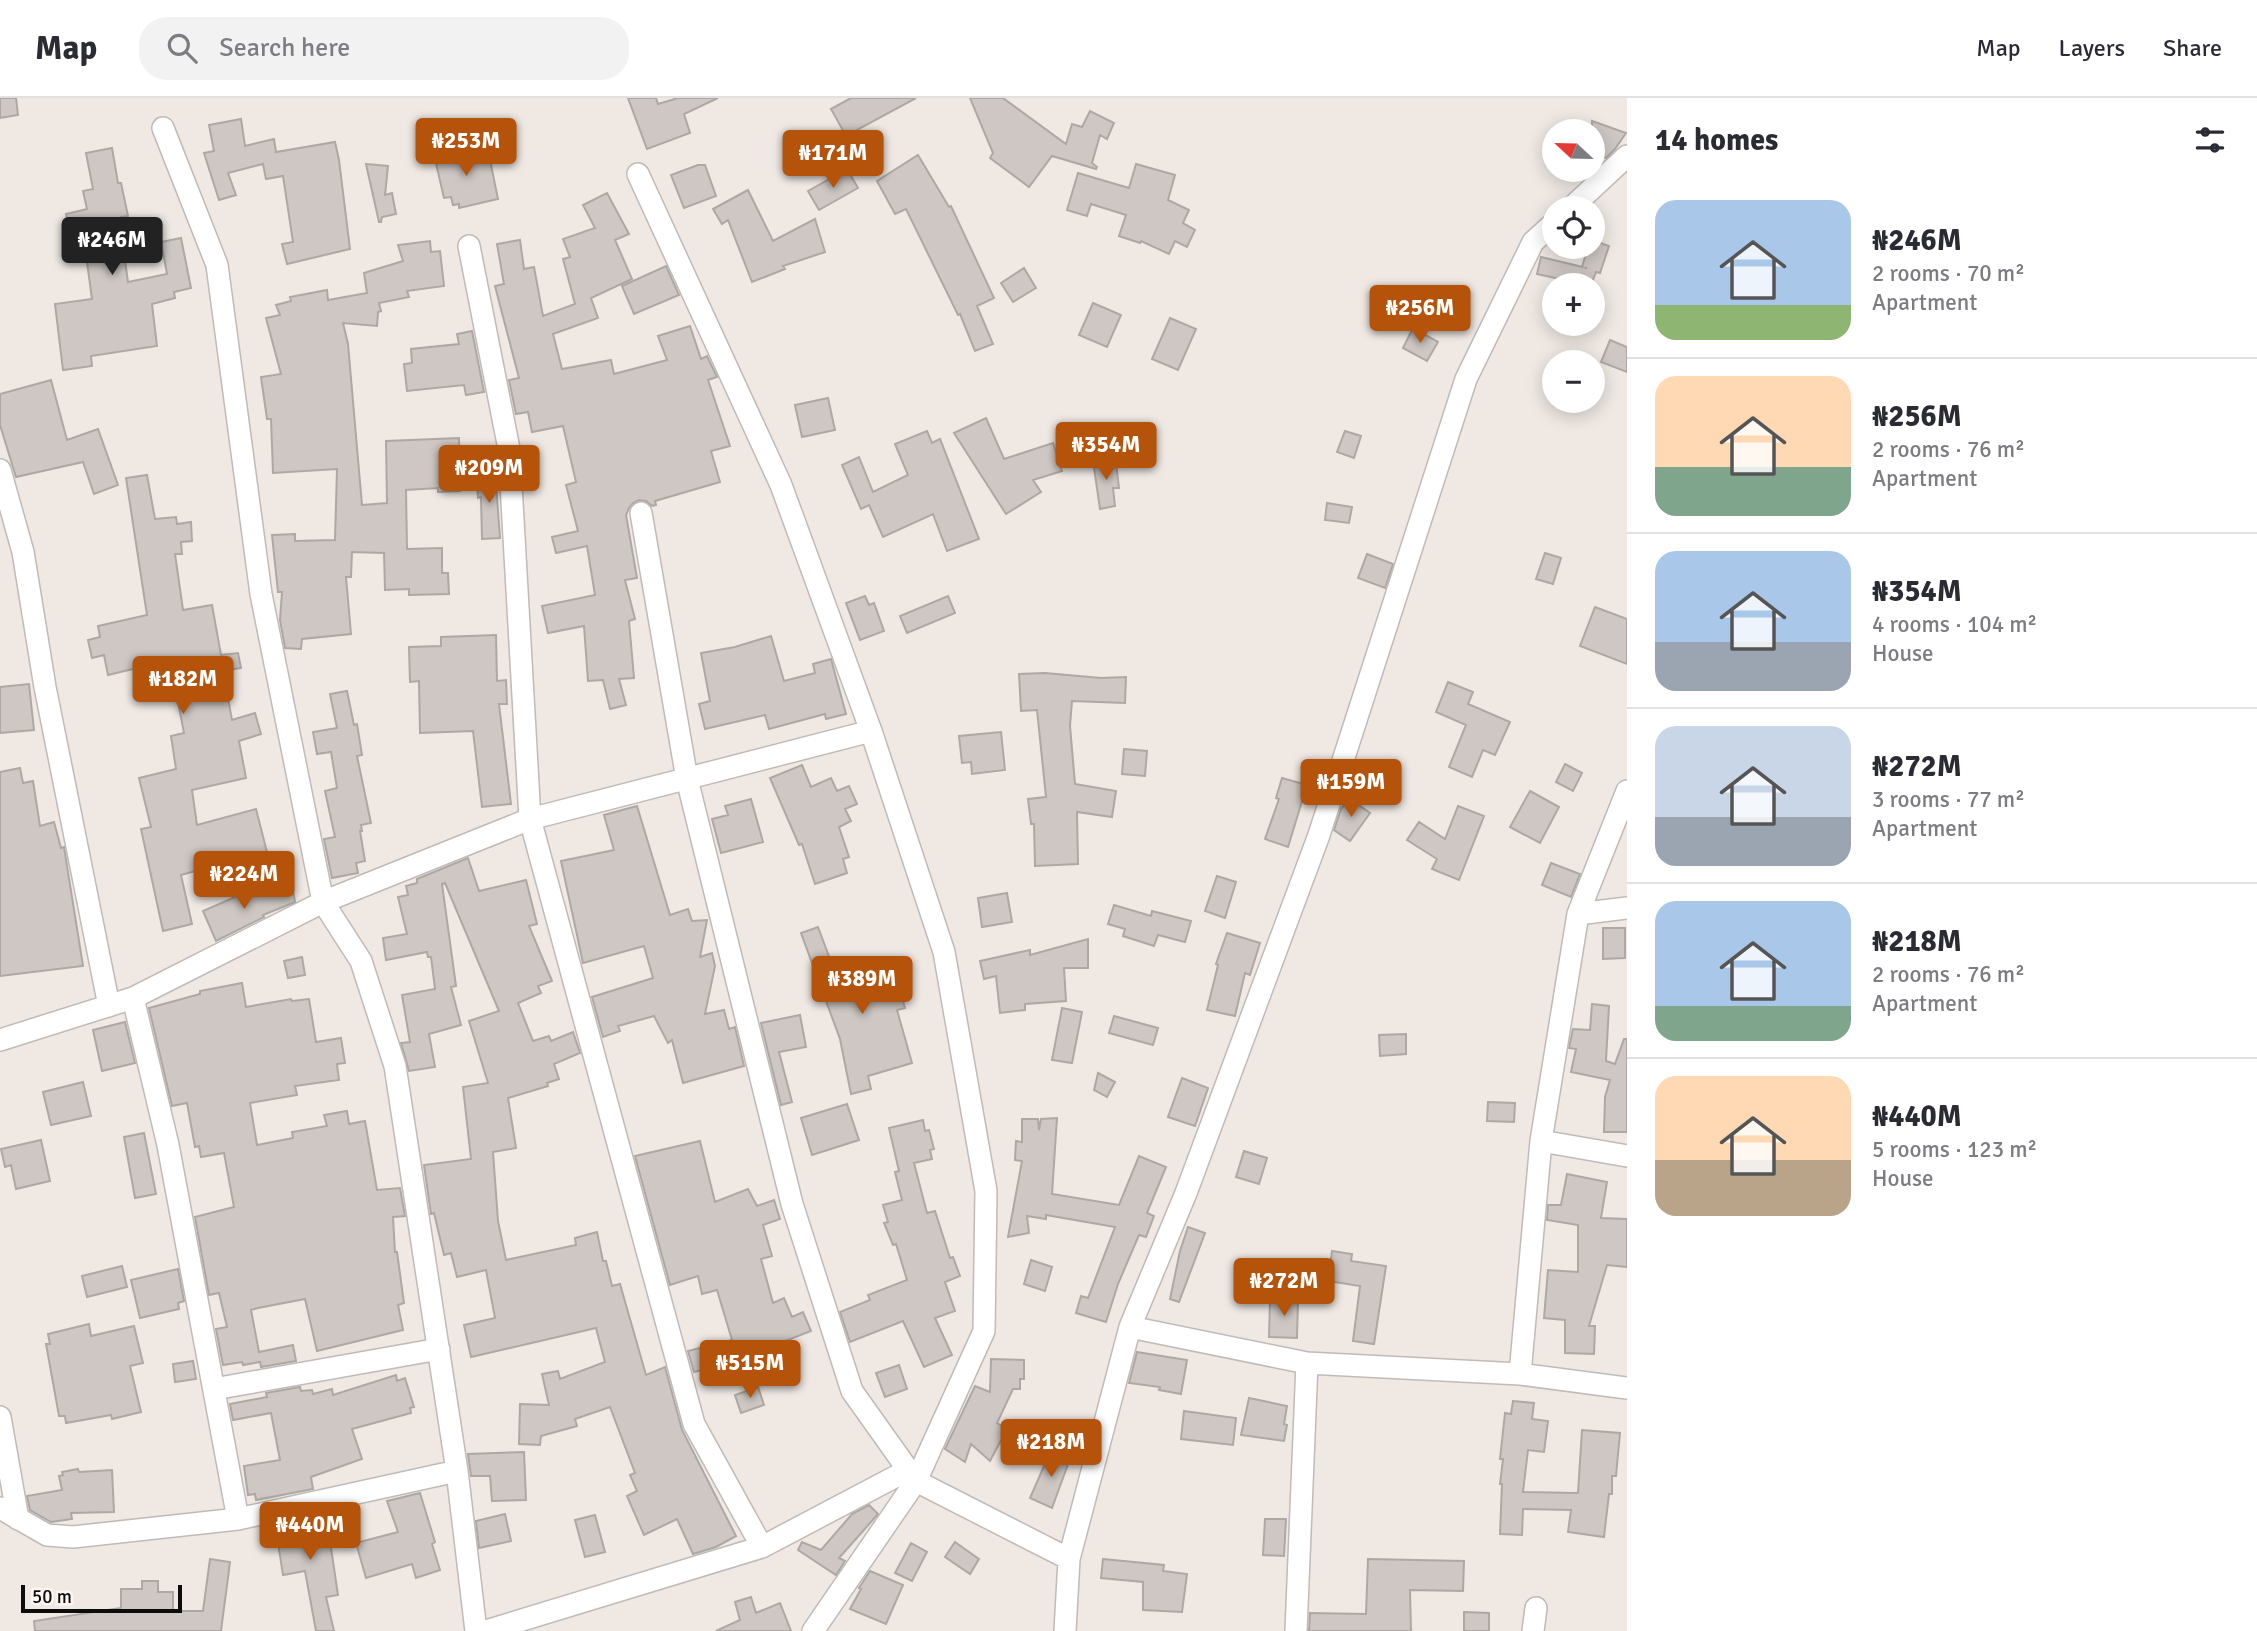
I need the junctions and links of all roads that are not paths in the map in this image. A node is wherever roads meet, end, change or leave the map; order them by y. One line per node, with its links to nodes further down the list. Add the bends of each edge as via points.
1 (163, 128): 13 (street, via 217,265 261,594)
2 (1627, 156): 4 (street)
3 (638, 174): 9 (street, via 780,485)
4 (1584, 196)
5 (1542, 234): 21 (street, via 1534,242 1466,379 1319,835 1186,1194)
6 (469, 246): 12 (street, via 509,449)
7 (0, 470): 17 (street, via 23,552 45,687)
8 (641, 513): 10 (street)
9 (871, 731): 10 (street); 29 (street, via 944,952 986,1191 984,1331)
10 (687, 779): 12 (street); 29 (street, via 792,1204 852,1391)
11 (1627, 791): 15 (street)
12 (530, 819): 13 (street); 32 (street, via 694,1424)
13 (323, 902): 16 (street); 22 (street, via 361,961 395,1066)
14 (1627, 908): 15 (street)
15 (1578, 914): 19 (street)
16 (133, 998): 17 (street); 26 (street, via 168,1144)
17 (109, 1006): 18 (street)
18 (0, 1040)
19 (1541, 1140): 20 (street); 24 (street)
20 (1627, 1156)
21 (1130, 1327): 23 (street); 33 (street)
22 (439, 1349): 26 (street); 28 (street)
23 (1307, 1363): 24 (street); 39 (street)
24 (1520, 1374): 25 (street)
25 (1627, 1388)
26 (214, 1390): 31 (street)
27 (0, 1418): 30 (street)
28 (457, 1471): 31 (street); 35 (street)
29 (912, 1475): 32 (street); 33 (street); 37 (street)
30 (9, 1513): 31 (street, via 47,1535 73,1537)
31 (238, 1519)
32 (762, 1547): 36 (street)
33 (1069, 1559): 38 (street)
34 (1536, 1608): 40 (street)
35 (476, 1631)
36 (485, 1631)
37 (813, 1631)
38 (1065, 1631)
39 (1296, 1631)
40 (1533, 1631)

